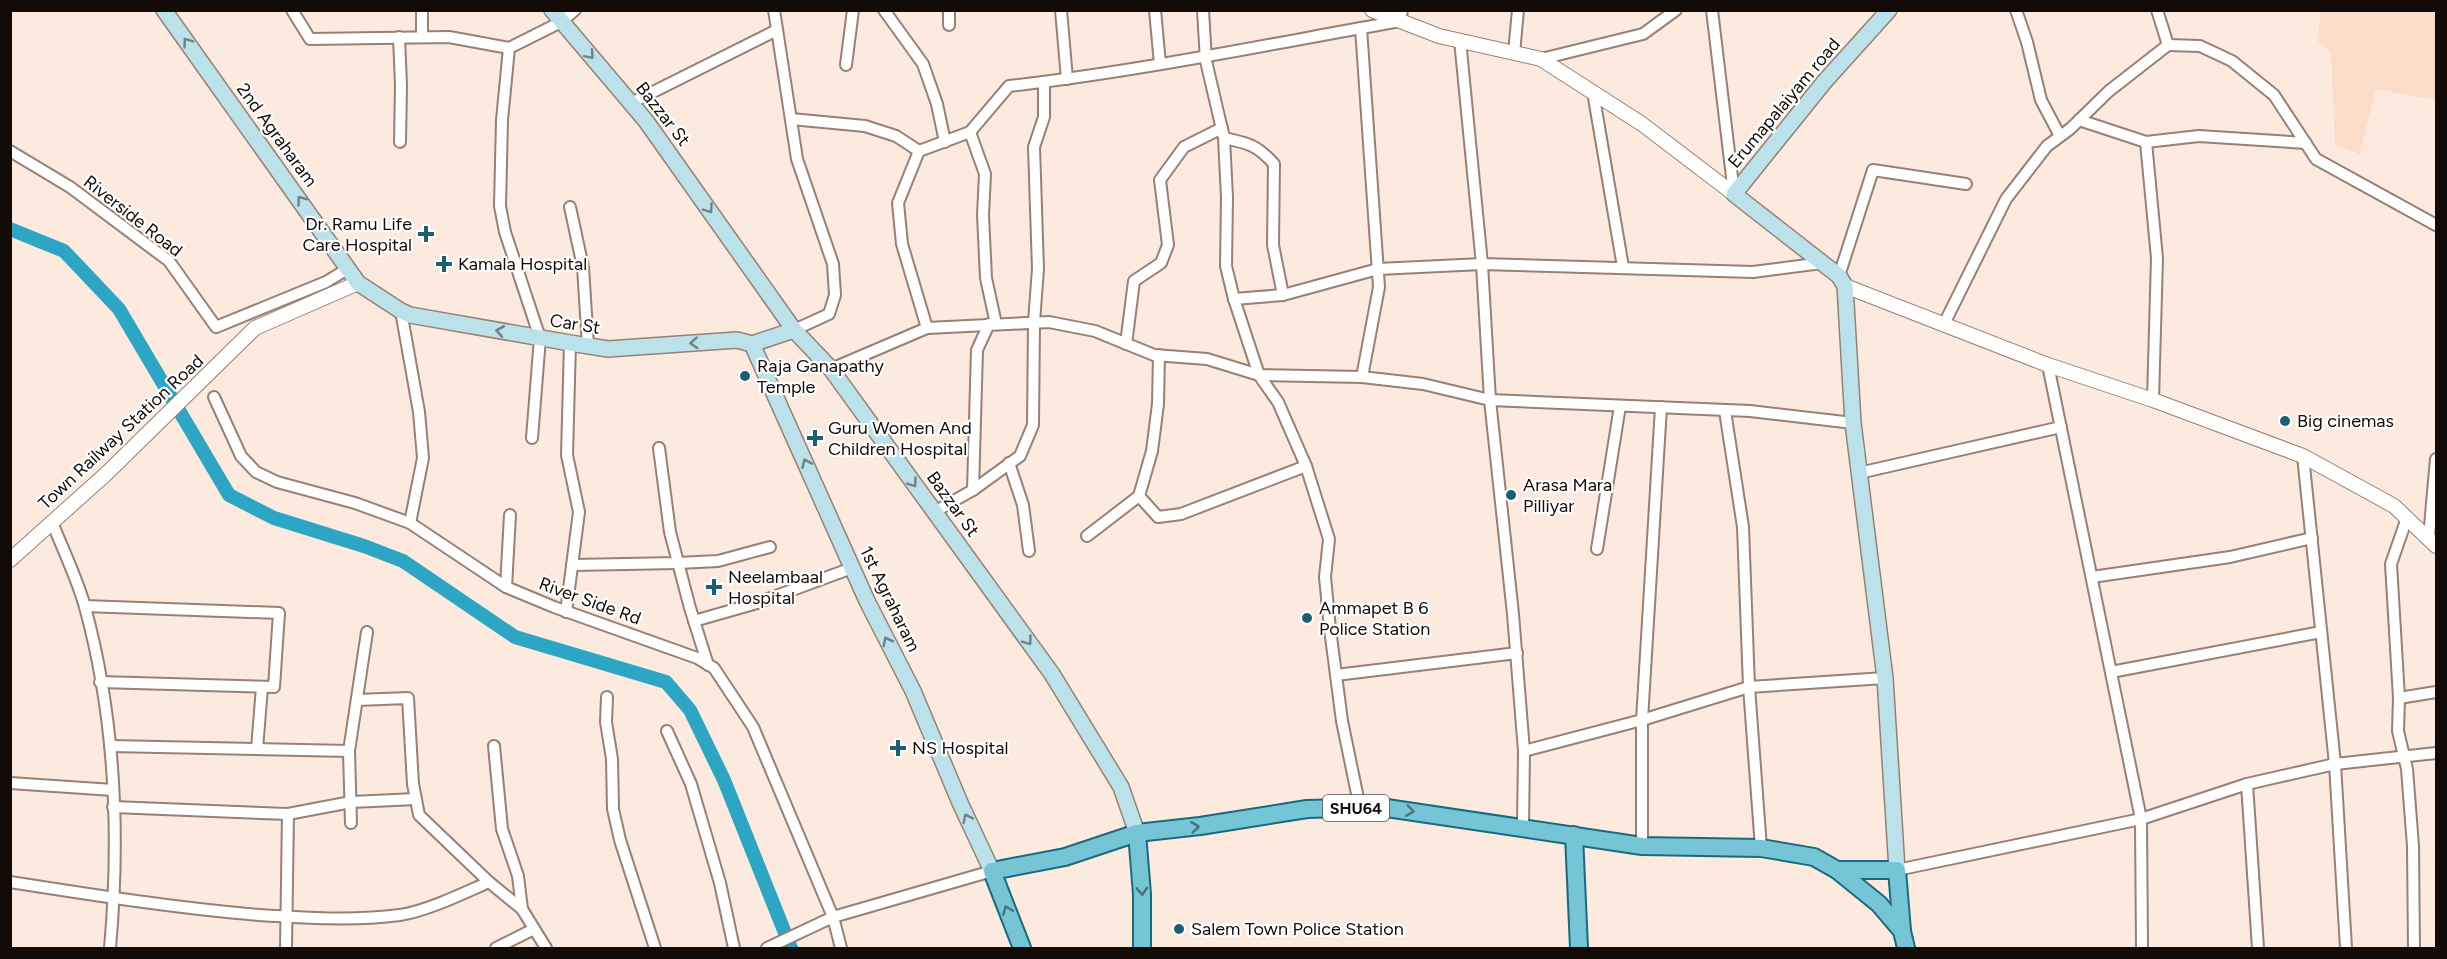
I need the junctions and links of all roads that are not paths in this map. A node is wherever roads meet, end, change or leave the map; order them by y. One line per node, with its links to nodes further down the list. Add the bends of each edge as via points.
1 (164, 10): 56 (main road, 2nd Agraharam, one-way to 1)
2 (292, 10): 24 (street, via 310,39)
3 (422, 10): 25 (street)
4 (575, 10): 19 (street)
5 (774, 10): 23 (street)
6 (853, 10): 33 (street)
7 (884, 10): 44 (street, via 923,64)
8 (949, 10): 21 (street)
9 (1061, 10): 34 (street)
10 (1155, 10): 32 (street)
11 (1203, 10): 30 (street)
12 (1372, 10): 20 (street)
13 (1518, 10): 29 (street)
14 (1676, 10): 31 (street, via 1643,34)
15 (1712, 10): 50 (street)
16 (1889, 10): 50 (main road, Erumapalaiyam road, via 1825,81)
17 (2016, 10): 42 (street, via 2041,100)
18 (2157, 10): 27 (street)
19 (556, 16): 28 (street); 37 (main road, Bazzar St, one-way to 37)
20 (1401, 16): 22 (street); 26 (street, via 1439,36)
21 (949, 25)
22 (1361, 28): 30 (street); 57 (street)
23 (777, 30): 37 (street); 38 (street)
24 (399, 37): 25 (street); 43 (street)
25 (422, 37): 28 (street, via 449,37)
26 (1460, 40): 29 (street); 54 (street)
27 (2168, 45): 39 (street); 46 (street, via 2200,46 2232,61 2274,95)
28 (509, 48): 68 (street, via 500,206)
29 (1514, 53): 31 (street)
30 (1206, 56): 32 (street); 41 (street)
31 (1541, 59): 36 (street)
32 (1160, 64): 34 (street)
33 (846, 65)
34 (1066, 79): 35 (street)
35 (1044, 82): 40 (street, via 1009,86); 63 (street, via 1044,117 1034,147 1038,269)
36 (1593, 93): 50 (street, via 1642,124); 55 (street)
37 (631, 104): 67 (main road, Bazzar St, one-way to 67)
38 (791, 119): 48 (street, via 866,126 896,136); 67 (street, via 797,159 833,264 835,295 829,314)
39 (2079, 120): 42 (street); 45 (street)
40 (970, 132): 44 (street); 64 (street, via 985,174 983,215)
41 (1223, 133): 60 (street, via 1260,149 1274,164 1274,245); 61 (street, via 1226,266); 71 (street, via 1184,147 1160,180 1168,245 1161,263 1134,281)
42 (2060, 136): 65 (street, via 2047,146 2006,199)
43 (400, 142)
44 (945, 142): 48 (street)
45 (2146, 142): 46 (street, via 2199,136); 80 (street, via 2157,258)
46 (2306, 143): 52 (street, via 2316,159)
47 (10, 151): 56 (street, Riverside Road, via 70,187 169,261 216,327 315,287)
48 (919, 151): 66 (street, via 898,203 902,244)
49 (1966, 184): 58 (street, via 1873,171)
50 (1734, 194): 53 (main road)
51 (570, 207): 72 (street, via 583,267)
52 (2436, 225)
53 (1822, 263): 55 (street, via 1753,272); 58 (main road)
54 (1482, 264): 55 (street); 57 (street); 79 (street)
55 (1623, 267)
56 (349, 268): 59 (main road, 2nd Agraharam)
57 (1378, 269): 60 (street); 77 (street, via 1379,287)
58 (1842, 281): 65 (street); 84 (main road)
59 (358, 283): 62 (main road, Car St); 98 (street, Town Railway Station Road, via 255,328)
60 (1283, 295): 61 (street)
61 (1234, 299): 76 (street)
62 (401, 311): 68 (main road, Car St, one-way to 62); 99 (street, via 423,458)
63 (1034, 322): 64 (street); 71 (street, via 1095,331); 90 (street, via 1033,425 1020,456)
64 (992, 324): 66 (street); 93 (street, via 977,350)
65 (1944, 324): 74 (street)
66 (927, 328): 75 (street)
67 (794, 330): 70 (main road, Car St); 75 (main road, Bazzar St)
68 (540, 338): 69 (main road, Car St); 86 (street)
69 (570, 343): 72 (main road, Car St); 108 (street, via 567,455 579,512)
70 (752, 344): 72 (main road, Car St, one-way to 72, via 737,340 608,349); 109 (main road, 1st Agraharam, one-way to 70)
71 (1126, 344): 73 (street)
72 (588, 346)
73 (1159, 355): 76 (street, via 1207,359); 94 (street, via 1152,451)
74 (2048, 365): 80 (street); 85 (street)
75 (831, 369): 95 (main road, Bazzar St, one-way to 95)
76 (1258, 375): 77 (street); 91 (street, via 1278,402)
77 (1362, 377): 79 (street, via 1423,384)
78 (214, 397): 99 (street, River Side Rd, via 241,456 256,472)
79 (1490, 400): 81 (street); 117 (street)
80 (2153, 400): 88 (street)
81 (1620, 406): 82 (street); 104 (street)
82 (1661, 407): 83 (street); 129 (street)
83 (1725, 411): 84 (street); 124 (street, via 1743,527)
84 (1853, 423): 92 (main road)
85 (2061, 427): 92 (street); 110 (street)
86 (532, 438)
87 (659, 448): 107 (street)
88 (2303, 456): 97 (street, via 2394,506); 101 (street)
89 (2436, 459): 102 (street)
90 (1009, 464): 93 (street); 105 (street, via 1023,505)
91 (1306, 466): 94 (street, via 1181,514 1158,517); 120 (street, via 1329,539 1325,577)
92 (1860, 473): 121 (main road)
93 (974, 490): 95 (street)
94 (1138, 496): 100 (street)
95 (934, 512): 150 (main road, Bazzar St, one-way to 150, via 1052,674 1120,787)
96 (510, 515): 111 (street)
97 (2407, 518): 102 (street); 127 (street, via 2391,564)
98 (52, 522): 106 (street, Town Railway Station Road); 112 (street)
99 (410, 523): 111 (street, River Side Rd)
100 (1087, 536)
101 (2312, 538): 110 (street, via 2230,557); 116 (street)
102 (2433, 541)
103 (770, 547): 107 (street, via 718,561)
104 (1597, 549)
105 (1029, 551)
106 (10, 560)
107 (678, 563): 108 (street); 114 (street)
108 (572, 565): 113 (street)
109 (852, 568): 114 (street); 156 (main road, 1st Agraharam, one-way to 109, via 913,690)
110 (2092, 577): 119 (street)
111 (506, 587): 113 (street, River Side Rd)
112 (85, 606): 122 (street); 123 (street, via 279,614 274,687)
113 (566, 612): 118 (street, River Side Rd)
114 (694, 621): 118 (street)
115 (367, 632): 128 (street)
116 (2321, 632): 119 (street); 138 (street)
117 (1517, 653): 120 (street); 134 (street)
118 (708, 665): 162 (street, River Side Rd, via 714,668 753,727)
119 (2111, 672): 147 (street)
120 (1336, 675): 145 (street)
121 (1885, 678): 124 (street); 155 (main road)
122 (100, 682): 123 (street); 131 (street)
123 (262, 687): 133 (street)
124 (1749, 687): 129 (street); 153 (street)
125 (2436, 692): 127 (street)
126 (607, 697): 169 (street, via 613,809)
127 (2399, 698): 137 (street, via 2398,731)
128 (357, 700): 135 (street); 142 (street, via 408,698)
129 (1642, 720): 134 (street); 152 (street)
130 (667, 731): 170 (street, via 691,784)
131 (110, 746): 133 (street); 141 (street)
132 (494, 746): 160 (street, via 502,829 518,876)
133 (257, 749): 135 (street)
134 (1524, 751): 149 (street)
135 (350, 752): 143 (street)
136 (2436, 753): 137 (street)
137 (2404, 756): 138 (street); 180 (street, via 2413,846)
138 (2335, 764): 140 (street); 179 (street)
139 (10, 783): 141 (street)
140 (2247, 784): 147 (street); 178 (street)
141 (113, 790): 144 (street)
142 (416, 799): 143 (street); 158 (street, via 420,815)
143 (351, 802): 146 (street); 148 (street)
144 (113, 807): 146 (street); 159 (street)
145 (1360, 808): 149 (main road, SHU64, one-way to 149, via 1380,807); 150 (main road, SHU64, one-way to 145, via 1307,809)
146 (288, 814): 161 (street)
147 (2142, 819): 155 (street); 177 (street)
148 (351, 823)
149 (1523, 827): 151 (main road, SHU64)
150 (1137, 833): 156 (main road, SHU64, via 1065,856); 174 (main road, Bazzar St, one-way to 174)
151 (1574, 835): 152 (main road, SHU64); 175 (main road)
152 (1642, 846): 153 (main road, SHU64)
153 (1761, 849): 154 (main road, SHU64, via 1814,857)
154 (1837, 870): 155 (main road); 164 (main road, SHU64, via 1879,904)
155 (1897, 870): 164 (main road)
156 (992, 871): 162 (street); 173 (main road, one-way to 156)
157 (10, 882): 159 (street)
158 (489, 882): 160 (street); 161 (street, via 402,915 323,920)
159 (114, 898): 161 (street); 165 (street)
160 (522, 909): 163 (street)
161 (288, 917): 166 (street)
162 (833, 917): 171 (street); 172 (street, River Side Rd)
163 (534, 929): 167 (street); 168 (street)
164 (1902, 930): 176 (main road, SHU64)
165 (110, 948)
166 (286, 948)
167 (496, 948)
168 (546, 948)
169 (655, 948)
170 (734, 948)
171 (767, 948)
172 (841, 948)
173 (1022, 948)
174 (1142, 948)
175 (1578, 948)
176 (1906, 948)
177 (2142, 948)
178 (2258, 948)
179 (2346, 948)
180 (2414, 948)

